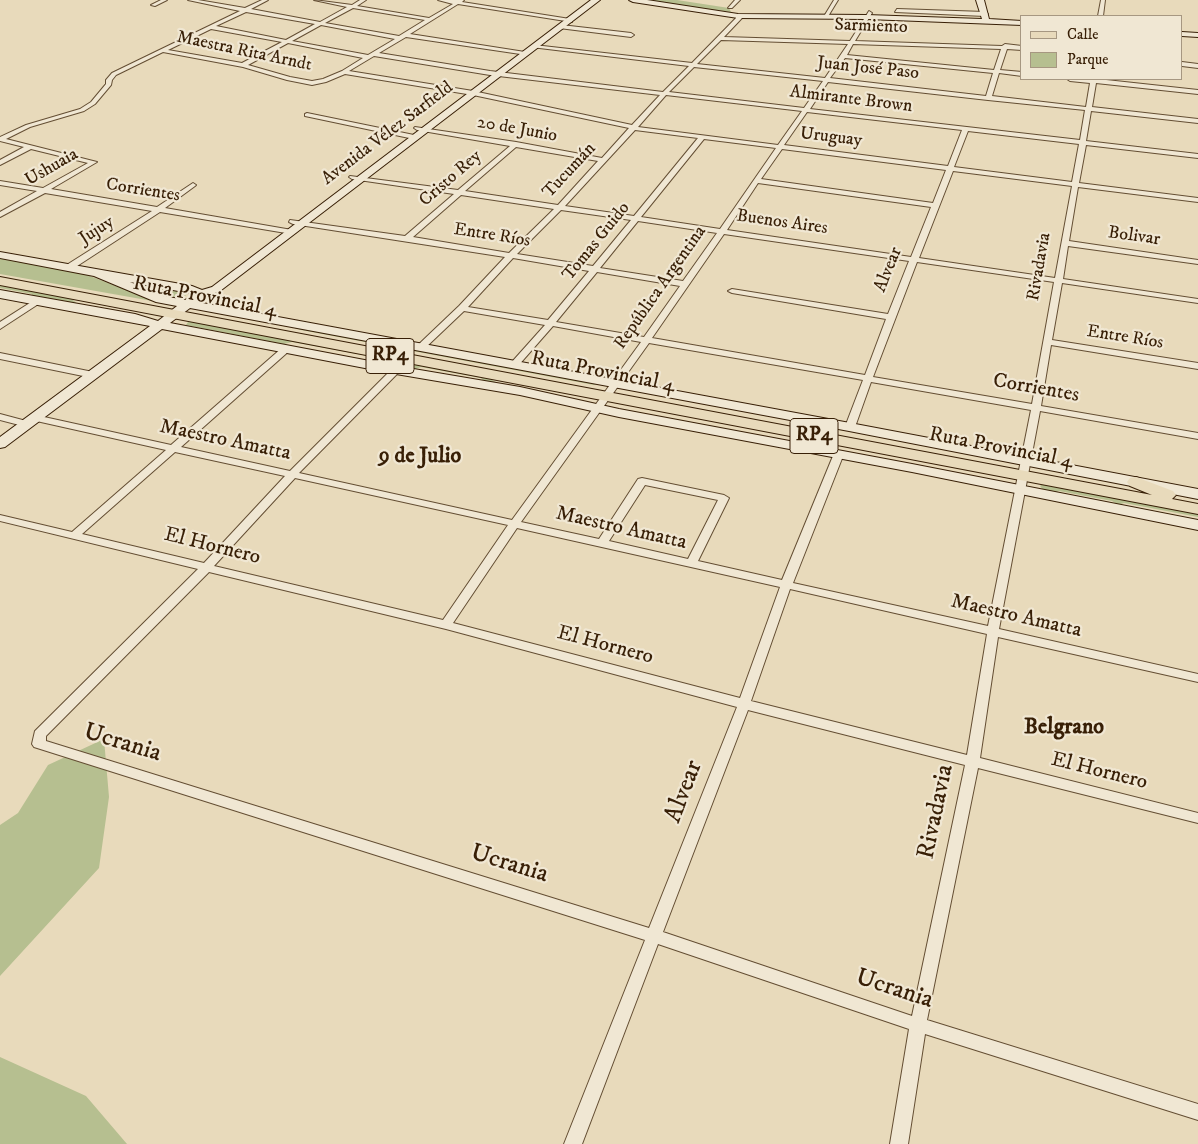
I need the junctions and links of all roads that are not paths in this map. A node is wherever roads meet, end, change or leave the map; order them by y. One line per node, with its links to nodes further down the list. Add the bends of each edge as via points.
1 (165, 0): 16 (street)
2 (190, 0): 18 (street)
3 (266, 0): 18 (street)
4 (316, 0): 17 (street)
5 (364, 0): 17 (street)
6 (440, 0): 15 (street)
7 (588, 0): 28 (main road, Avenida Vélez Sarfield)
8 (596, 0): 28 (main road, Avenida Vélez Sarfield)
9 (633, 0): 21 (main road)
10 (685, 0): 21 (main road)
11 (738, 0): 21 (street, Tucumán)
12 (836, 0): 19 (street)
13 (980, 0): 26 (main road)
14 (1103, 0): 23 (street)
15 (460, 1): 27 (street); 28 (street)
16 (153, 5)
17 (353, 6): 27 (street); 30 (street)
18 (246, 10): 30 (street); 32 (street)
19 (830, 10): 21 (main road); 22 (main road); 25 (street)
20 (897, 11): 26 (street)
21 (735, 12): 25 (main road); 38 (street, Tucumán, via 739,18)
22 (868, 15): 25 (main road); 26 (main road); 40 (street, República Argentina)
23 (1100, 15)
24 (1020, 16): 26 (main road)
25 (825, 18)
26 (986, 18): 29 (main road)
27 (431, 20): 36 (street)
28 (564, 22): 37 (street); 42 (main road, Avenida Vélez Sarfield); 45 (main road, Avenida Vélez Sarfield)
29 (1020, 23)
30 (322, 24): 36 (street); 39 (street)
31 (1183, 26): 33 (main road)
32 (211, 27): 39 (street); 44 (street)
33 (1198, 27)
34 (1183, 34): 35 (main road)
35 (1198, 35)
36 (403, 36): 45 (street); 46 (street)
37 (631, 36)
38 (720, 38): 40 (street, Sarmiento); 51 (street, Tucumán)
39 (288, 42): 48 (street); 50 (street)
40 (852, 42): 41 (street, Sarmiento); 47 (street, República Argentina)
41 (1005, 46): 43 (street, Sarmiento); 53 (street)
42 (534, 47): 45 (main road, Avenida Vélez Sarfield); 51 (street, Juan José Paso)
43 (1020, 48)
44 (164, 51): 50 (street, Maestra Rita Arndt); 72 (street, via 114,74 93,103 82,110 28,126)
45 (521, 53): 55 (main road, Avenida Vélez Sarfield); 56 (main road, Avenida Vélez Sarfield)
46 (374, 54): 48 (street); 55 (street, Almirante Brown)
47 (843, 56): 53 (street); 58 (street, República Argentina)
48 (368, 57): 54 (street)
49 (1183, 64): 52 (street)
50 (243, 65): 54 (street, Maestra Rita Arndt, via 312,84)
51 (692, 65): 58 (street, Juan José Paso); 62 (street, Tucumán)
52 (1198, 66)
53 (998, 71): 57 (street); 63 (street)
54 (344, 72): 61 (street)
55 (490, 73): 56 (street, Almirante Brown); 61 (main road, Avenida Vélez Sarfield)
56 (500, 73): 61 (main road, Avenida Vélez Sarfield); 62 (street, Almirante Brown)
57 (1020, 74)
58 (827, 80): 63 (street, Juan José Paso); 65 (street, República Argentina)
59 (1094, 80): 60 (street); 64 (street, Rivadavia)
60 (1198, 92)
61 (468, 93): 68 (street, Uruguay); 70 (main road, Avenida Vélez Sarfield)
62 (665, 93): 65 (street, Almirante Brown); 68 (street, Tucumán)
63 (988, 98): 64 (street, Juan José Paso)
64 (1088, 109): 67 (street, Juan José Paso); 73 (street, Rivadavia)
65 (804, 110): 69 (street, Almirante Brown); 76 (street, República Argentina)
66 (307, 115): 70 (street, 20 de Junio)
67 (1198, 121)
68 (633, 128): 71 (street, Uruguay); 78 (street, Tucumán)
69 (966, 128): 73 (street, Almirante Brown); 80 (street, Alvear)
70 (416, 132): 74 (street, 20 de Junio); 81 (main road, Avenida Vélez Sarfield)
71 (702, 137): 76 (street, Uruguay); 93 (street, Tomas Guido)
72 (0, 139): 75 (street)
73 (1082, 142): 77 (street, Almirante Brown); 84 (street, Rivadavia)
74 (516, 144): 78 (street, 20 de Junio); 87 (street, Cristo Rey)
75 (31, 146): 79 (street); 86 (street, Ushuaia, via 94,162)
76 (779, 146): 80 (street, Uruguay); 82 (street, República Argentina)
77 (1198, 156)
78 (604, 160): 90 (street, Tucumán)
79 (0, 163)
80 (949, 168): 84 (street, Uruguay); 89 (street, Alvear)
81 (357, 177): 87 (street, Buenos Aires); 94 (main road, Avenida Vélez Sarfield)
82 (757, 181): 89 (street); 95 (street, República Argentina)
83 (0, 183): 86 (street, Corrientes)
84 (1074, 184): 88 (street, Uruguay); 97 (street, Rivadavia)
85 (193, 185): 91 (street, Jujuy)
86 (43, 191): 91 (street, Corrientes); 92 (street, Ushuaia)
87 (460, 192): 90 (street, Buenos Aires); 96 (street, Cristo Rey)
88 (1198, 200)
89 (935, 205): 100 (street, Alvear)
90 (560, 207): 93 (street, Buenos Aires); 98 (street, Tucumán)
91 (158, 210): 94 (street, Corrientes); 102 (street, Jujuy)
92 (0, 215)
93 (637, 217): 95 (street, Buenos Aires); 103 (street, Tomas Guido)
94 (292, 227): 96 (street, Entre Ríos); 111 (main road, Avenida Vélez Sarfield, via 216,289)
95 (722, 231): 100 (street, Buenos Aires); 108 (street, República Argentina)
96 (407, 238): 98 (street, Entre Ríos)
97 (1066, 243): 101 (street, Bolivar); 106 (street, Rivadavia)
98 (511, 255): 103 (street, Entre Ríos); 115 (street, Tucumán)
99 (0, 256): 102 (main road)
100 (914, 259): 106 (street, Buenos Aires); 118 (street, Alvear)
101 (1198, 262)
102 (68, 268): 104 (main road)
103 (594, 270): 108 (street, Entre Ríos); 120 (street, Tomas Guido)
104 (98, 273): 111 (main road); 116 (main road)
105 (0, 276): 116 (main road, Ruta Provincial 4 / RP4)
106 (1058, 280): 113 (street, Buenos Aires); 125 (street, Rivadavia)
107 (0, 281): 112 (main road, Ruta Provincial 4 / RP4)
108 (685, 284): 124 (street, República Argentina)
109 (732, 291): 118 (street)
110 (0, 294): 114 (main road)
111 (201, 294): 116 (main road, Avenida Vélez Sarfield)
112 (72, 295): 116 (main road, Ruta Provincial 4 / RP4); 117 (main road)
113 (1198, 301)
114 (39, 302): 117 (main road); 122 (street)
115 (462, 308): 120 (street, Corrientes); 126 (street, Tucumán)
116 (181, 309): 119 (main road); 121 (main road, Avenida Vélez Sarfield); 123 (main road, Ruta Provincial 4 / RP4); 132 (main road, Ruta Provincial 4 / RP4)
117 (90, 310): 121 (main road)
118 (891, 317): 134 (street, Alvear)
119 (272, 319): 123 (main road); 126 (main road)
120 (550, 324): 124 (street, Corrientes); 129 (street, Tomas Guido)
121 (160, 325): 127 (main road); 133 (main road, Avenida Vélez Sarfield)
122 (0, 326)
123 (291, 331): 136 (main road, Ruta Provincial 4 / RP4)
124 (646, 341): 134 (street, Corrientes); 136 (street, República Argentina)
125 (1048, 342): 130 (street, Entre Ríos); 137 (street, Rivadavia)
126 (422, 347): 129 (main road)
127 (286, 349): 131 (main road); 144 (street)
128 (0, 356): 133 (street)
129 (514, 364): 136 (main road)
130 (1198, 366)
131 (396, 370): 135 (main road); 147 (street)
132 (486, 374): 135 (main road); 136 (main road, Ruta Provincial 4 / RP4)
133 (93, 375): 139 (main road, Avenida Vélez Sarfield)
134 (867, 380): 137 (street, Corrientes); 140 (street, Alvear)
135 (520, 392): 136 (main road)
136 (607, 395): 140 (main road); 143 (main road, Ruta Provincial 4 / RP4); 145 (main road); 148 (main road, Ruta Provincial 4 / RP4); 155 (street, República Argentina)
137 (1035, 408): 141 (street, Corrientes); 148 (street, Rivadavia)
138 (0, 417): 139 (street)
139 (31, 421): 142 (main road, Avenida Vélez Sarfield); 144 (street, Maestro Amatta)
140 (850, 427): 148 (main road)
141 (1198, 436)
142 (0, 444)
143 (873, 447): 146 (main road); 148 (main road, Ruta Provincial 4 / RP4)
144 (173, 450): 147 (street, Maestro Amatta); 157 (street)
145 (838, 456): 146 (main road); 161 (street, Alvear)
146 (912, 468): 148 (main road)
147 (293, 474): 155 (street, Maestro Amatta); 160 (street)
148 (1023, 474): 149 (main road); 151 (main road, Ruta Provincial 4 / RP4); 153 (main road, Ruta Provincial 4 / RP4); 156 (main road); 163 (street, Rivadavia)
149 (1136, 482): 150 (main road); 151 (main road)
150 (1198, 494)
151 (1172, 497): 152 (main road, Ruta Provincial 4 / RP4)
152 (1198, 502)
153 (1198, 510)
154 (0, 518): 157 (street, El Hornero)
155 (514, 524): 158 (street, Maestro Amatta); 162 (street, República Argentina)
156 (1198, 525)
157 (75, 535): 160 (street, El Hornero)
158 (602, 543): 159 (street, Maestro Amatta); 159 (street, via 642,481 724,498)
159 (691, 564): 161 (street, Maestro Amatta)
160 (208, 567): 162 (street, El Hornero); 168 (street, Ucrania, via 40,734 39,744)
161 (786, 585): 163 (street, Maestro Amatta); 165 (street, Alvear)
162 (446, 625): 165 (street, El Hornero)
163 (993, 631): 164 (street, Maestro Amatta); 166 (street, Rivadavia)
164 (1198, 678)
165 (744, 704): 166 (street, El Hornero); 168 (street, Alvear)
166 (973, 760): 167 (street, El Hornero); 169 (street, Rivadavia)
167 (1198, 818)
168 (654, 936): 169 (street, Ucrania); 171 (street, Alvear)
169 (918, 1025): 170 (street, Ucrania); 172 (street, Rivadavia)
170 (1198, 1112)
171 (573, 1144)
172 (899, 1144)

